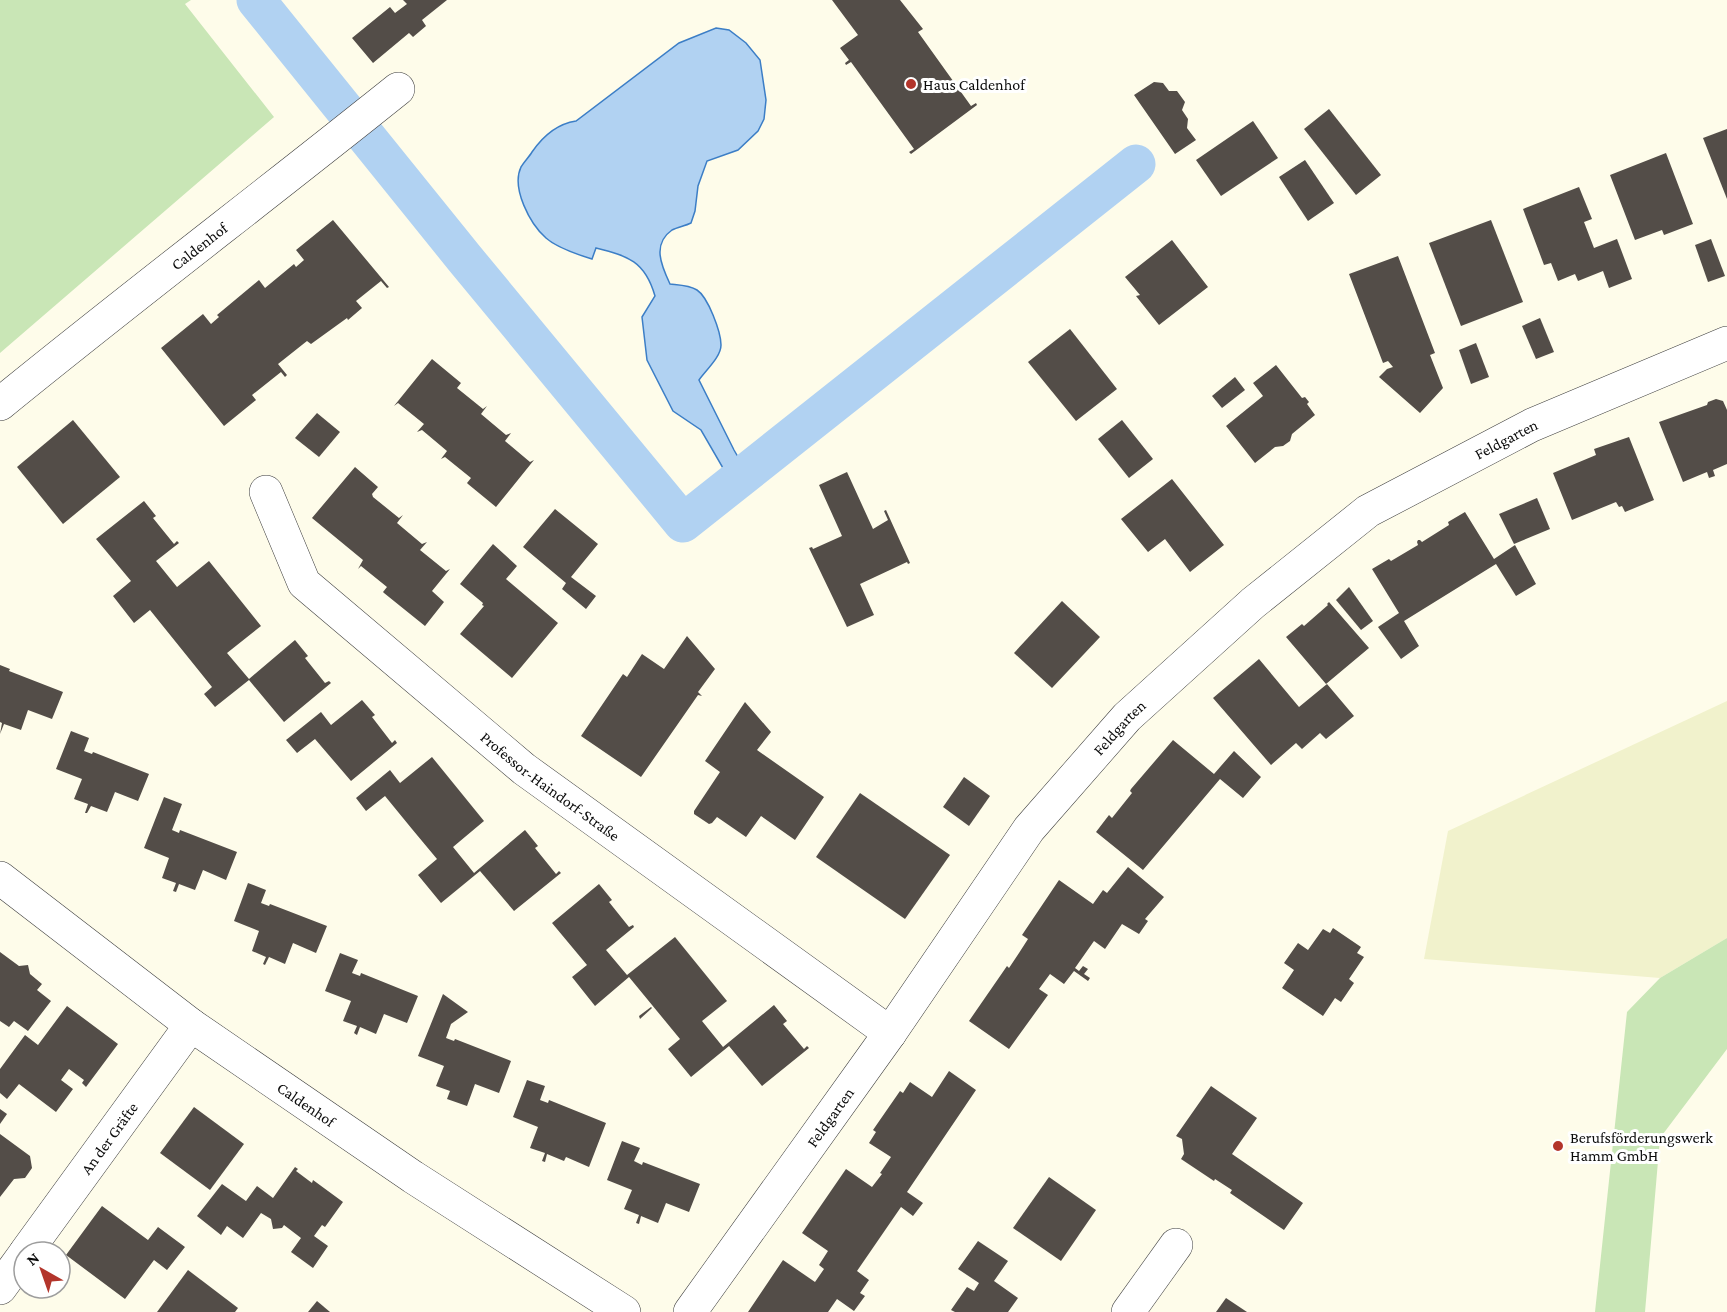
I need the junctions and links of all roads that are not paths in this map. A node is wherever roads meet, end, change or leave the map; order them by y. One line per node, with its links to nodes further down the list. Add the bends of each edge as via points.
1 (398, 89): 3 (street, Caldenhof)
2 (1727, 343): 7 (street, Feldgarten, via 1532,425 1368,511 1253,603 1127,717 1029,829)
3 (0, 405)
4 (266, 492): 7 (street, Professor-Haindorf-Straße, via 304,583 524,769)
5 (0, 878): 6 (street, Caldenhof)
6 (191, 1025): 8 (street, An der Gräfte); 14 (street, Caldenhof, via 413,1177)
7 (890, 1033): 15 (street, Feldgarten)
8 (34, 1240)
9 (1176, 1245): 16 (street)
10 (12, 1271): 11 (street, An der Gräfte)
11 (0, 1288)
12 (0, 1306): 13 (street)
13 (8, 1312)
14 (624, 1312)
15 (690, 1312)
16 (1128, 1312)

